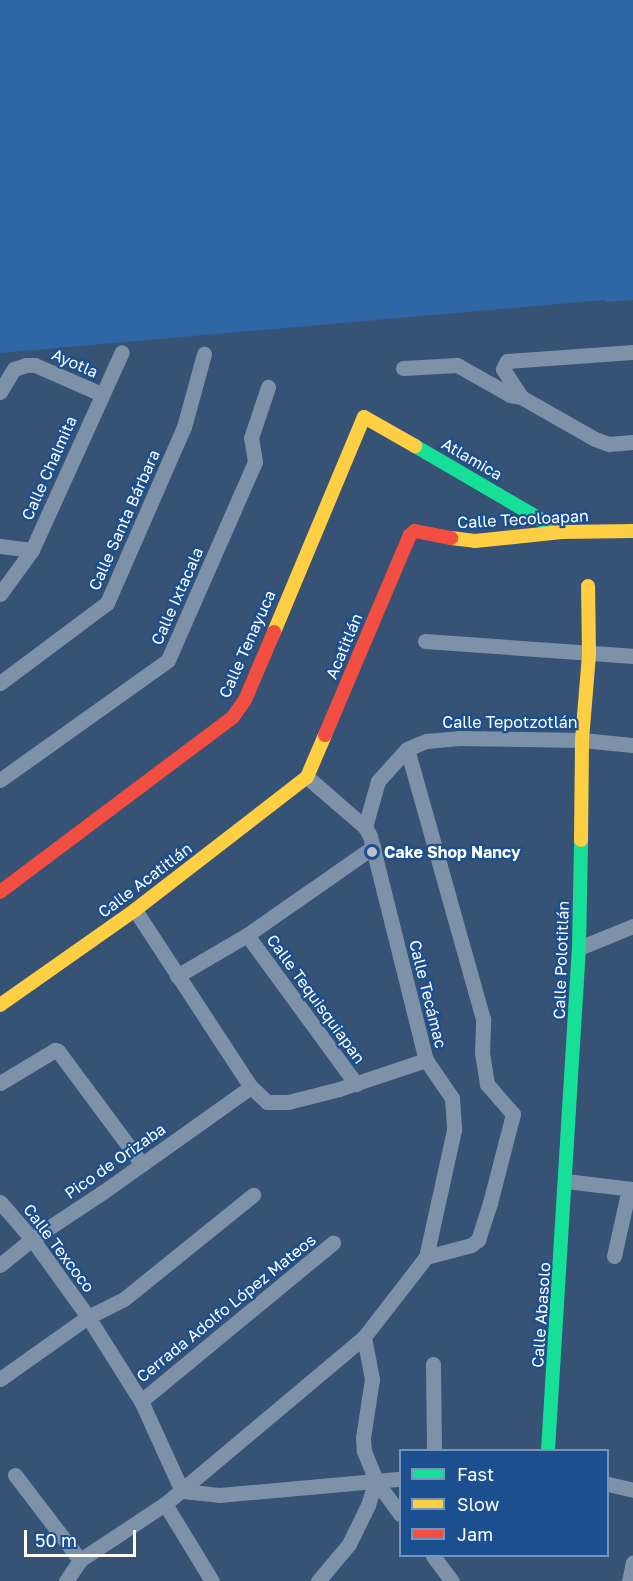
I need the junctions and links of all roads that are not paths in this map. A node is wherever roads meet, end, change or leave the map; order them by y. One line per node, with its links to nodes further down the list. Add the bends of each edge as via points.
1 (122, 352): 7 (street, Calle Chalmita)
2 (633, 352): 8 (street, via 507,361 503,369)
3 (204, 354): 21 (street, Calle Santa Bárbara, via 184,427 107,603)
4 (403, 368): 8 (street, via 457,365 510,395)
5 (268, 387): 26 (street, Calle Ixtacala, via 251,438 255,462 168,660)
6 (0, 392): 7 (street, Ayotla, via 14,369 35,365)
7 (101, 394): 15 (street, Calle Chalmita)
8 (521, 397): 10 (street, via 595,439 609,444)
9 (364, 417): 13 (street, Atlamica); 29 (street, Calle Tenayuca, via 256,676 233,717)
10 (633, 442)
11 (415, 531): 13 (street, Calle Tecoloapan, via 475,541); 25 (street, Acatitlán)
12 (633, 531): 13 (street, Calle Tecoloapan)
13 (562, 532)
14 (0, 546): 15 (street)
15 (32, 550): 17 (street, Calle Chalmita)
16 (588, 586): 19 (street, Calle Polotitlán)
17 (0, 594)
18 (425, 641): 19 (street)
19 (589, 654): 20 (street); 22 (street, Calle Polotitlán)
20 (633, 656)
21 (0, 683)
22 (582, 740): 23 (street, Calle Tepotzotlán); 24 (street, Calle Tepotzotlán, via 447,738); 33 (street, Calle Polotitlán)
23 (633, 745)
24 (407, 749): 27 (street, Calle Tepotzotlán, via 378,781); 48 (street, via 483,1019 482,1054 487,1084 513,1114 475,1244)
25 (307, 777): 27 (street); 30 (street, Calle Acatitlán)
26 (0, 780)
27 (365, 826): 28 (street, Calle Tecámac)
28 (373, 847): 32 (street); 36 (street, Calle Tecámac)
29 (0, 892)
30 (135, 910): 34 (street); 35 (street, Calle Acatitlán)
31 (632, 932): 33 (street)
32 (247, 935): 34 (street); 38 (street, Calle Tequisquiapan)
33 (579, 948): 41 (street, Calle Polotitlán)
34 (177, 976): 39 (street)
35 (0, 1005)
36 (426, 1060): 38 (street, Calle Tecámac); 48 (street, via 447,1089 455,1114)
37 (0, 1083): 40 (street, via 58,1051)
38 (356, 1084): 39 (street, Calle Tecámac, via 288,1102 262,1099)
39 (251, 1086): 40 (street, Pico de Orizaba)
40 (142, 1164): 45 (street, Pico de Orizaba)
41 (566, 1181): 42 (street); 56 (street, Calle Abasolo)
42 (631, 1189): 47 (street)
43 (253, 1195): 50 (street, via 124,1299)
44 (0, 1202): 45 (street, Calle Texcoco)
45 (32, 1239): 49 (street, Pico de Orizaba); 50 (street, Calle Texcoco)
46 (333, 1243): 54 (street, Cerrada Adolfo López Mateos)
47 (614, 1256)
48 (426, 1257): 51 (street)
49 (0, 1265)
50 (88, 1317): 53 (street); 54 (street, Calle Texcoco)
51 (364, 1337): 59 (street, via 372,1379 363,1445); 62 (street)
52 (433, 1365): 55 (street)
53 (0, 1379)
54 (141, 1401): 62 (street, Calle Texcoco)
55 (434, 1449)
56 (548, 1449)
57 (15, 1475): 66 (street)
58 (399, 1479): 59 (street)
59 (376, 1481): 62 (street, via 219,1495); 64 (street); 70 (street, via 349,1544)
60 (609, 1484): 61 (street)
61 (633, 1490)
62 (182, 1491): 63 (street)
63 (165, 1504): 66 (street); 69 (street)
64 (399, 1513)
65 (434, 1557): 71 (street)
66 (80, 1560): 68 (street)
67 (633, 1562): 72 (street)
68 (66, 1581)
69 (212, 1581)
70 (318, 1581)
71 (452, 1581)
72 (628, 1581)

